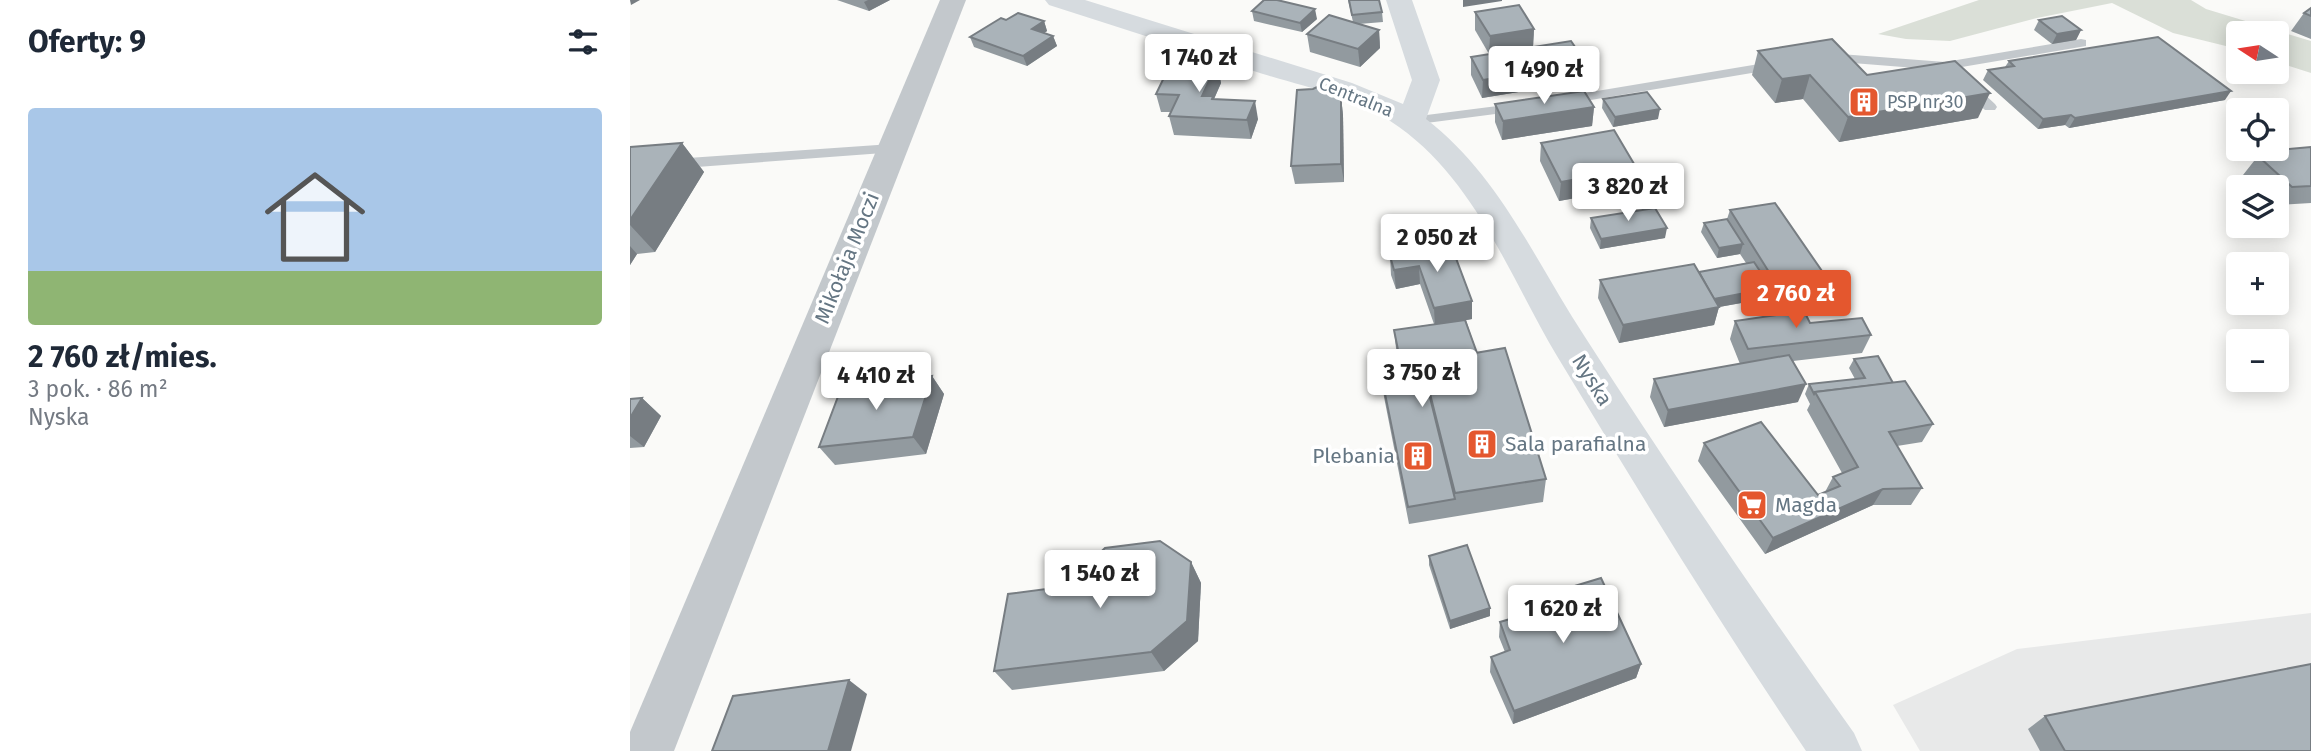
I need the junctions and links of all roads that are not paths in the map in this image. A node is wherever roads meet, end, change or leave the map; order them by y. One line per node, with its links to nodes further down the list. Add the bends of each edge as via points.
1 (953, 0): 8 (street, Mikołaja Moczi)
2 (1058, 0): 7 (street, Centralna, via 1314,80 1387,106)
3 (1398, 0): 7 (street, via 1426,80)
4 (2081, 43): 5 (lane)
5 (1945, 66): 6 (lane); 7 (lane, via 1826,57)
6 (1990, 107)
7 (1411, 121): 11 (street, Nyska, via 1457,162 1478,191 1679,518)
8 (892, 149): 9 (lane); 10 (street, Mikołaja Moczi)
9 (630, 167)
10 (648, 751)
11 (1836, 751)

